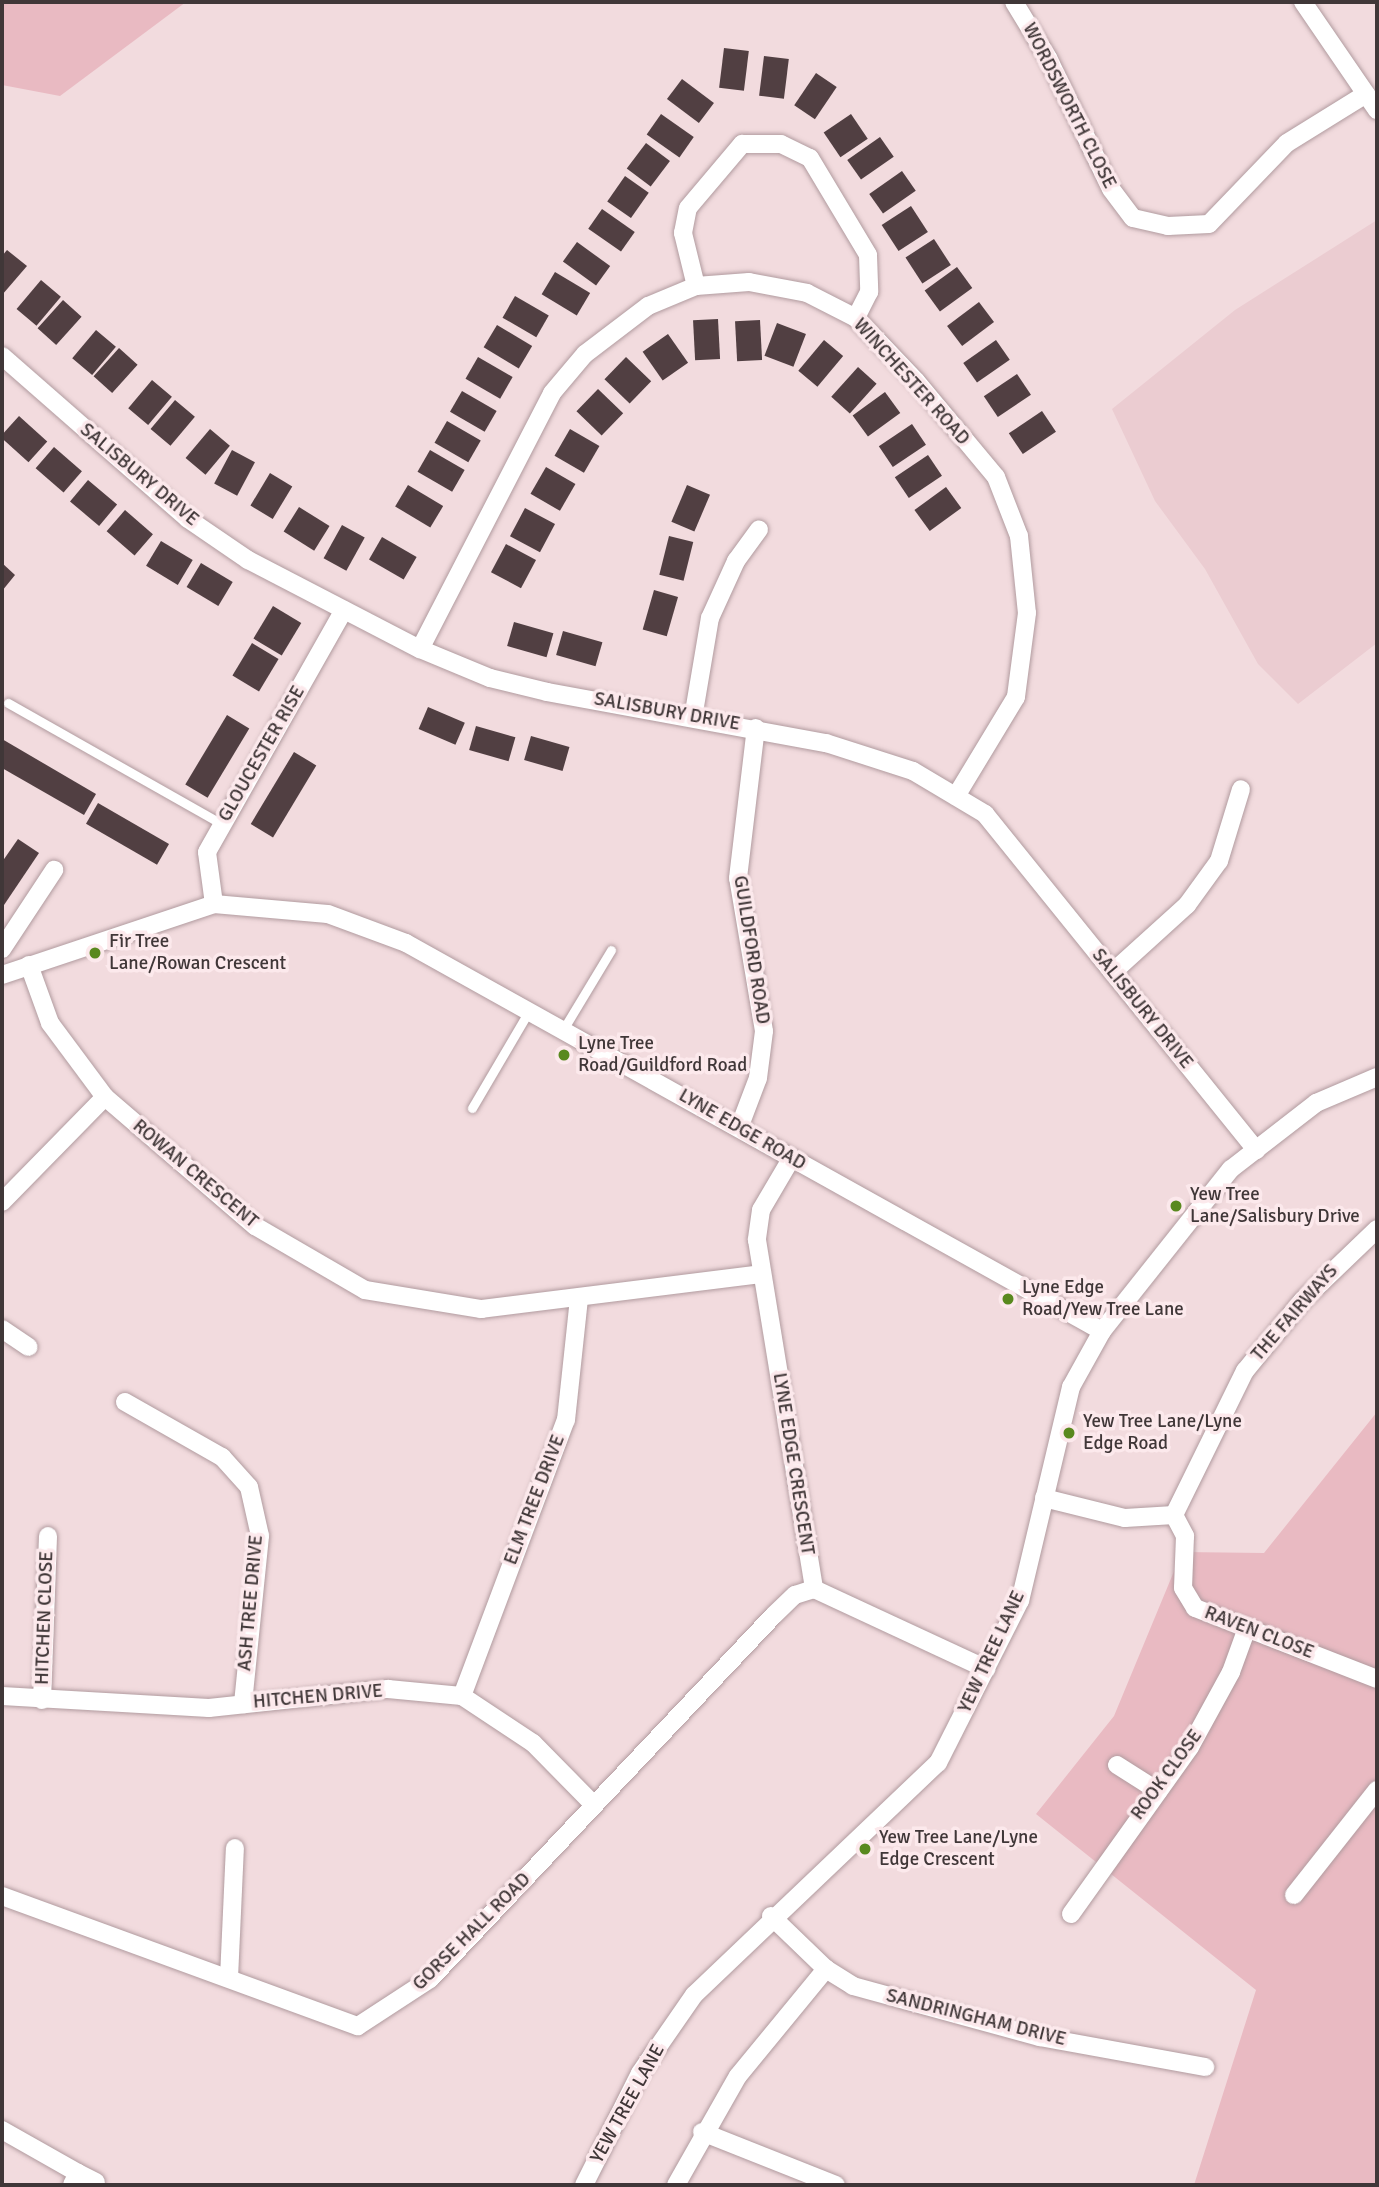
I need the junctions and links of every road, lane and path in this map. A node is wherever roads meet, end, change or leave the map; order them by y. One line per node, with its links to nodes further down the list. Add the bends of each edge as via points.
1 (1014, 2): 3 (street, WORDSWORTH CLOSE, via 1048,58 1111,189 1133,218 1168,226 1209,224 1287,143)
2 (1303, 2): 3 (street)
3 (1366, 94): 4 (street)
4 (1377, 110)
5 (696, 286): 6 (street, WINCHESTER ROAD, via 749,282 807,293); 6 (street, via 683,233 688,208 741,144 781,144 810,158 867,255 869,292); 10 (street, WINCHESTER ROAD, via 648,306 585,354 552,393)
6 (856, 318): 15 (street, WINCHESTER ROAD, via 996,477 1019,537 1027,613 1016,697)
7 (2, 356): 9 (street, SALISBURY DRIVE, via 188,519 248,560)
8 (760, 530): 12 (street, via 736,561 710,618)
9 (344, 610): 10 (street, SALISBURY DRIVE); 16 (street, GLOUCESTER RISE)
10 (420, 649): 12 (street, SALISBURY DRIVE, via 490,678)
11 (8, 703): 16 (lane)
12 (693, 718): 13 (street, SALISBURY DRIVE)
13 (756, 727): 15 (street, SALISBURY DRIVE, via 913,771); 29 (street, GUILDFORD ROAD, via 738,878 764,1031 758,1078)
14 (1241, 789): 22 (street, via 1219,861 1187,905)
15 (956, 796): 22 (street, SALISBURY DRIVE, via 985,814)
16 (222, 824): 18 (street, GLOUCESTER RISE, via 207,852)
17 (54, 870): 19 (street)
18 (215, 904): 21 (street); 24 (street, LYNE EDGE ROAD, via 328,914 407,943)
19 (2, 949)
20 (611, 950): 25 (lane)
21 (29, 965): 23 (street); 27 (street, ROWAN CRESCENT, via 50,1023)
22 (1113, 972): 30 (street, SALISBURY DRIVE)
23 (2, 975)
24 (530, 1010): 25 (street, LYNE EDGE ROAD); 28 (lane)
25 (564, 1028): 29 (street, LYNE EDGE ROAD)
26 (1377, 1077): 30 (street, YEW TREE LANE, via 1316,1103)
27 (105, 1097): 32 (street); 35 (street, ROWAN CRESCENT, via 255,1226 365,1290 481,1309)
28 (472, 1108)
29 (739, 1128): 31 (street, LYNE EDGE ROAD)
30 (1256, 1150): 37 (street, YEW TREE LANE, via 1231,1169)
31 (791, 1158): 34 (street, LYNE EDGE CRESCENT, via 758,1223); 37 (street, LYNE EDGE ROAD)
32 (2, 1202)
33 (1377, 1229): 41 (street, THE FAIRWAYS, via 1302,1301 1245,1371)
34 (762, 1274): 35 (street, ROWAN CRESCENT); 43 (street, LYNE EDGE CRESCENT)
35 (579, 1298): 48 (street, ELM TREE DRIVE, via 566,1420)
36 (2, 1329): 38 (street)
37 (1102, 1331): 40 (street, YEW TREE LANE, via 1071,1387)
38 (29, 1347)
39 (125, 1402): 50 (street, ASH TREE DRIVE, via 222,1457 249,1487 260,1535)
40 (1044, 1498): 41 (street, via 1125,1518); 45 (street, YEW TREE LANE, via 1020,1601)
41 (1174, 1515): 44 (street, RAVEN CLOSE, via 1185,1536 1187,1601)
42 (48, 1536): 49 (street, HITCHEN CLOSE)
43 (814, 1590): 45 (street); 54 (street, GORSE HALL ROAD, via 795,1595 774,1615)
44 (1247, 1628): 46 (street, RAVEN CLOSE); 53 (street, ROOK CLOSE, via 1210,1713)
45 (986, 1669): 59 (street, YEW TREE LANE, via 939,1763)
46 (1377, 1679)
47 (2, 1696): 49 (street, HITCHEN DRIVE)
48 (462, 1696): 50 (street, HITCHEN DRIVE, via 388,1689); 54 (street, HITCHEN DRIVE, via 533,1743)
49 (42, 1700): 50 (street, HITCHEN DRIVE)
50 (243, 1704)
51 (1117, 1765): 53 (street)
52 (1377, 1790): 56 (street)
53 (1158, 1791): 58 (street, ROOK CLOSE)
54 (594, 1805): 61 (street, GORSE HALL ROAD, via 429,1979 358,2026)
55 (235, 1848): 61 (street)
56 (1294, 1895)
57 (2, 1896): 61 (street, GORSE HALL ROAD)
58 (1071, 1914)
59 (772, 1916): 60 (street, SANDRINGHAM DRIVE); 67 (street, YEW TREE LANE, via 687,2006 640,2073)
60 (826, 1969): 62 (street, SANDRINGHAM DRIVE, via 853,1986 1040,2037); 64 (street, via 738,2076)
61 (229, 1978)
62 (1205, 2067)
63 (2, 2130): 65 (street)
64 (702, 2132): 68 (street); 69 (street)
65 (75, 2179): 66 (street)
66 (96, 2182)
67 (584, 2185)
68 (676, 2185)
69 (836, 2185)

